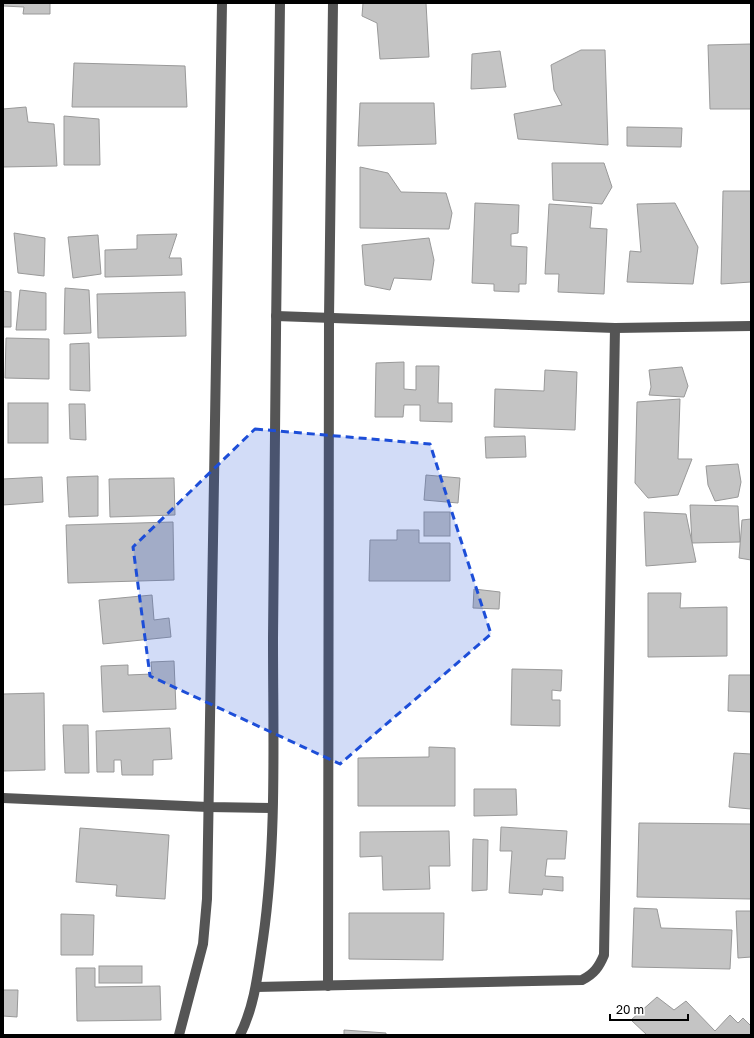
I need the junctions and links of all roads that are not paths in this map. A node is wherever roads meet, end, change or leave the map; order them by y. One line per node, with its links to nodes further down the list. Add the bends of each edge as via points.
1 (222, 3): 9 (street)
2 (280, 3): 4 (street)
3 (333, 3): 5 (street)
4 (276, 316): 5 (street); 10 (street)
5 (329, 318): 7 (street); 11 (street)
6 (751, 326): 7 (street)
7 (616, 328): 11 (street, via 604,955 596,971 582,980)
8 (3, 798): 9 (street)
9 (208, 807): 10 (street); 13 (street, via 207,899 203,944)
10 (272, 808): 12 (street, via 269,898)
11 (328, 986): 12 (street)
12 (256, 988): 14 (street)
13 (179, 1035)
14 (240, 1035)

